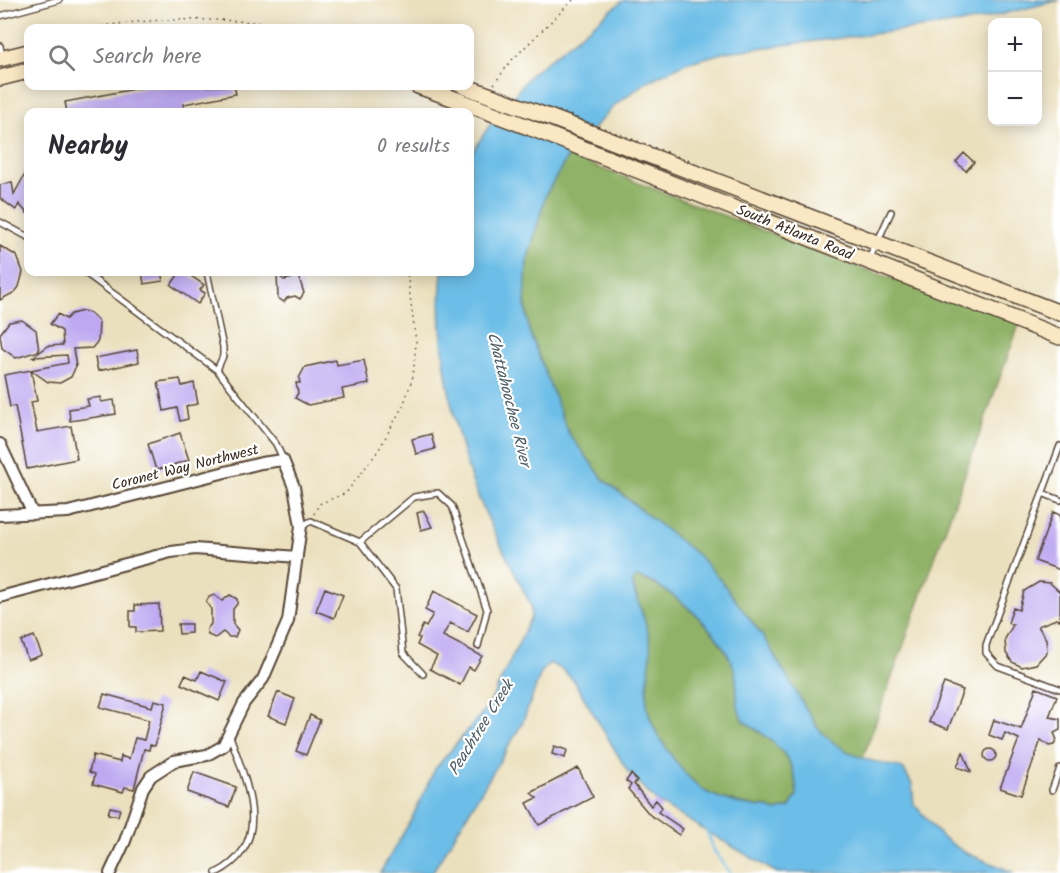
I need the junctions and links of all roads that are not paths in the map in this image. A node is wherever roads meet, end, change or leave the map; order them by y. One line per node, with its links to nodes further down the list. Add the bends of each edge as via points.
1 (59, 0): 2 (lane)
2 (0, 16)
3 (24, 52): 4 (main road)
4 (1, 54)
5 (24, 72): 6 (main road)
6 (0, 78)
7 (474, 89): 12 (main road, South Atlanta Road, bridge, via 691,167)
8 (429, 90): 13 (main road, South Atlanta Road, bridge)
9 (891, 212): 12 (lane)
10 (0, 222): 11 (lane)
11 (24, 235)
12 (877, 243): 13 (lane); 16 (main road, South Atlanta Road)
13 (868, 262): 17 (main road, South Atlanta Road)
14 (89, 276): 18 (lane)
15 (208, 276): 18 (lane, via 223,347)
16 (1060, 313)
17 (1060, 337)
18 (217, 370): 21 (lane, via 276,444)
19 (0, 444): 24 (street)
20 (1060, 446): 22 (lane)
21 (283, 460): 24 (street, Coronet Way Northwest, via 68,512); 26 (street, via 294,487)
22 (1042, 494): 23 (lane); 32 (lane, via 986,653 998,666)
23 (1060, 500)
24 (33, 514): 25 (street, Coronet Way Northwest)
25 (0, 515)
26 (301, 526): 27 (lane, via 311,520); 28 (street)
27 (360, 542): 30 (lane, via 414,497 438,493 452,506 487,610); 31 (lane, via 396,589 403,653)
28 (297, 557): 29 (street, via 195,549 171,552); 33 (street, via 288,621 263,679 244,703)
29 (0, 597)
30 (478, 646)
31 (423, 674)
32 (1060, 688)
33 (230, 736): 36 (street, via 215,751 174,761 151,776 143,788); 37 (lane, via 250,804 252,831 243,855)
34 (1060, 768): 35 (lane)
35 (1052, 790)
36 (113, 872)
37 (216, 873)

